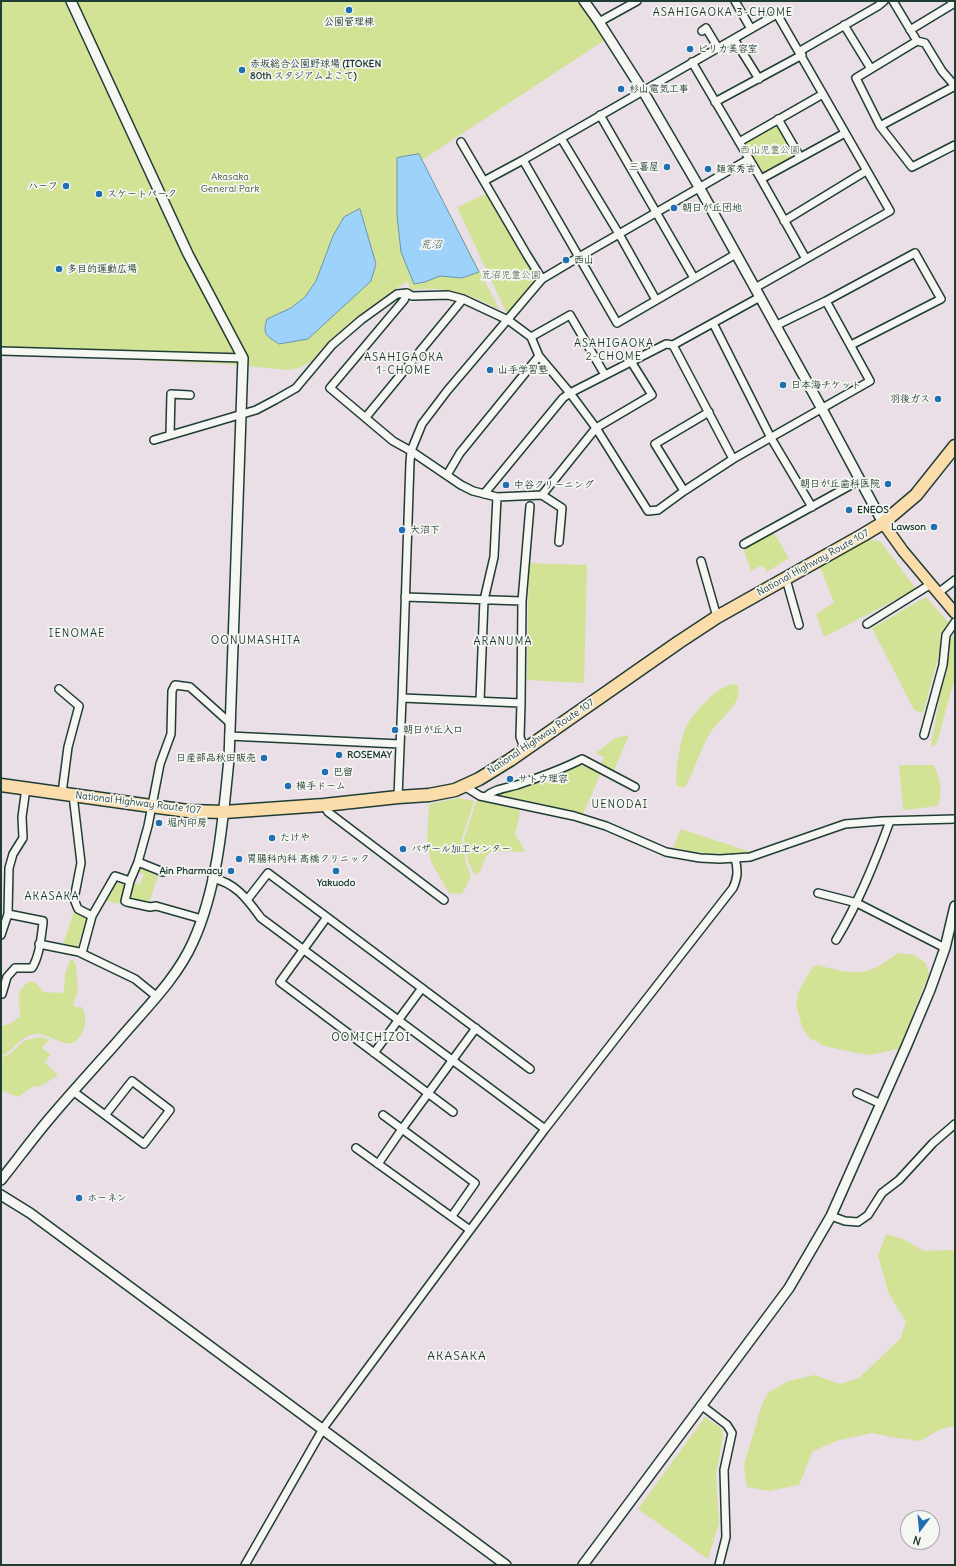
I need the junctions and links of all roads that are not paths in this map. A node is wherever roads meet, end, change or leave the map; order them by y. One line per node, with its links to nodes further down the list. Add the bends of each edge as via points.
1 (71, 1): 61 (street, via 187,250)
2 (584, 1): 8 (street)
3 (637, 1): 8 (street)
4 (735, 1): 10 (street)
5 (884, 1): 9 (street)
6 (893, 1): 11 (street)
7 (951, 1): 11 (street, via 953,4)
8 (599, 22): 21 (street)
9 (844, 25): 16 (street); 18 (street)
10 (751, 29): 13 (street); 16 (street, via 777,14)
11 (910, 30): 14 (street)
12 (702, 31): 15 (street, via 706,28)
13 (734, 39): 15 (street); 19 (street)
14 (917, 41): 18 (street); 20 (street, via 925,43 942,71)
15 (718, 48): 17 (street)
16 (801, 53): 19 (street); 22 (street)
17 (692, 62): 21 (street); 23 (street)
18 (871, 69): 26 (street, via 856,78)
19 (759, 79): 23 (street)
20 (955, 86): 26 (street)
21 (643, 92): 24 (street); 38 (street)
22 (822, 94): 25 (street); 27 (street)
23 (715, 102): 30 (street)
24 (600, 115): 28 (street); 39 (street)
25 (778, 118): 30 (street); 32 (street)
26 (880, 126): 31 (street, via 912,166)
27 (844, 133): 32 (street); 35 (street)
28 (561, 138): 34 (street); 41 (street)
29 (461, 142): 37 (street)
30 (738, 142): 33 (street)
31 (955, 145)
32 (800, 157): 36 (street)
33 (749, 159): 36 (street); 38 (street)
34 (523, 160): 37 (street); 43 (street)
35 (866, 172): 40 (street); 44 (street, via 890,211)
36 (761, 179): 40 (street)
37 (484, 181): 46 (street)
38 (698, 187): 39 (street); 42 (street)
39 (657, 212): 41 (street); 45 (street)
40 (784, 221): 44 (street)
41 (619, 234): 43 (street); 51 (street)
42 (736, 254): 45 (street); 47 (street)
43 (579, 257): 46 (street); 51 (street, via 617,323)
44 (806, 259): 47 (street)
45 (694, 278): 51 (street)
46 (542, 279): 53 (street)
47 (755, 288): 49 (street)
48 (407, 294): 50 (street, via 448,294); 68 (street, via 398,294 361,320 332,345 296,388 256,410); 69 (street, via 330,388)
49 (760, 297): 54 (street); 55 (street)
50 (463, 299): 53 (street); 69 (street)
51 (656, 300)
52 (826, 301): 55 (street); 58 (street); 58 (street, via 915,254 941,299)
53 (508, 320): 56 (street); 75 (street, via 422,424)
54 (712, 323): 57 (street); 72 (street)
55 (775, 326): 66 (street)
56 (531, 337): 60 (street); 63 (street, via 570,315)
57 (673, 345): 62 (street, via 666,344); 67 (street)
58 (851, 346): 66 (street, via 870,381)
59 (1, 351): 61 (street)
60 (538, 356): 64 (street); 77 (street, via 460,453)
61 (243, 358): 68 (street)
62 (632, 363): 63 (street); 70 (street, via 652,395)
63 (605, 375): 64 (street)
64 (570, 393): 70 (street); 80 (street, via 563,398)
65 (190, 395): 71 (street, via 172,394)
66 (822, 409): 72 (street); 78 (street)
67 (709, 412): 76 (street); 79 (street, via 655,444)
68 (240, 414): 71 (street); 105 (street)
69 (366, 417): 75 (street, via 393,441)
70 (596, 428): 79 (street, via 648,511 658,510); 81 (street)
71 (170, 435): 73 (street)
72 (771, 438): 76 (street); 84 (street)
73 (154, 440)
74 (955, 446): 85 (highway, National Highway Route 107, via 916,495)
75 (411, 451): 77 (street); 93 (street)
76 (733, 459): 79 (street)
77 (447, 475): 80 (street, via 461,485)
78 (860, 480): 84 (street); 85 (street)
79 (684, 491)
80 (484, 494): 82 (street)
81 (542, 495): 82 (street); 86 (street, via 562,508)
82 (497, 497): 94 (street, via 494,557)
83 (530, 506): 95 (street)
84 (812, 507): 87 (street)
85 (883, 523): 89 (highway, National Highway Route 107); 91 (main road)
86 (559, 542)
87 (744, 544)
88 (700, 561): 97 (street)
89 (786, 579): 97 (highway, National Highway Route 107); 100 (street)
90 (955, 580): 92 (street)
91 (931, 584): 92 (main road); 99 (street)
92 (938, 593): 96 (main road)
93 (405, 597): 94 (street); 102 (street)
94 (484, 600): 95 (street); 103 (street)
95 (522, 601): 104 (street)
96 (955, 613)
97 (717, 617): 109 (highway, National Highway Route 107)
98 (955, 622): 107 (street, via 946,634 943,665)
99 (867, 624)
100 (799, 625)
101 (59, 690): 114 (street, via 79,706 68,747)
102 (402, 698): 103 (street); 108 (street)
103 (480, 701): 104 (street)
104 (520, 704): 109 (street, via 520,737)
105 (230, 723): 106 (street); 118 (street, via 190,687 175,685 172,691 171,734 160,764)
106 (229, 736): 108 (street); 119 (street)
107 (924, 736)
108 (400, 744): 115 (street)
109 (525, 750): 111 (highway, National Highway Route 107)
110 (1, 785): 113 (highway, National Highway Route 107)
111 (464, 786): 115 (highway, National Highway Route 107, via 429,796); 116 (street)
112 (635, 787): 116 (street, via 582,759 565,768 490,792)
113 (26, 788): 114 (highway, National Highway Route 107); 132 (street, via 22,817 23,838 13,854 9,868)
114 (67, 794): 118 (highway, National Highway Route 107); 133 (street, via 81,863 74,899 78,909)
115 (398, 797): 117 (highway, National Highway Route 107)
116 (485, 797): 122 (street, via 574,816 606,826 666,852 700,858)
117 (324, 805): 119 (highway, National Highway Route 107); 129 (street, via 328,812)
118 (151, 806): 119 (highway, National Highway Route 107); 123 (street)
119 (224, 812): 125 (street)
120 (955, 819): 121 (street)
121 (890, 821): 122 (street, via 845,824 750,857); 130 (street)
122 (735, 858): 159 (street, via 738,872 733,888)
123 (138, 862): 124 (street); 126 (street)
124 (163, 872)
125 (212, 878): 128 (street, via 223,880); 135 (street)
126 (130, 881): 133 (street, via 115,876); 135 (street, via 125,901)
127 (818, 893): 130 (street)
128 (247, 900): 134 (street, via 268,873); 140 (street, via 261,918)
129 (444, 900)
130 (857, 903): 137 (street); 139 (street)
131 (955, 906): 139 (street)
132 (8, 914): 136 (street); 138 (street, via 43,921)
133 (92, 916): 141 (street)
134 (327, 917): 140 (street); 142 (street)
135 (202, 918): 144 (street, via 180,966)
136 (1, 934)
137 (836, 940)
138 (39, 944): 141 (street); 143 (street, via 32,968 14,968 7,977)
139 (945, 948): 153 (street, via 930,990)
140 (303, 949): 145 (street); 147 (street, via 280,982)
141 (82, 953): 144 (street, via 135,978)
142 (422, 988): 145 (street); 146 (street)
143 (2, 994)
144 (156, 996): 150 (street)
145 (399, 1020): 147 (street); 148 (street)
146 (476, 1028): 148 (street); 149 (street)
147 (374, 1053): 151 (street)
148 (453, 1061): 151 (street); 159 (street)
149 (530, 1069)
150 (74, 1092): 155 (street); 162 (street)
151 (428, 1093): 154 (street); 158 (street)
152 (857, 1093): 153 (street)
153 (881, 1104): 165 (street)
154 (453, 1112)
155 (106, 1114): 155 (street, via 144,1144 170,1110 132,1080)
156 (383, 1115): 158 (street)
157 (955, 1124): 165 (street, via 933,1143 899,1180 882,1193 868,1215 858,1222)
158 (402, 1128): 161 (street); 164 (street, via 475,1183)
159 (545, 1128): 166 (street)
160 (356, 1148): 161 (street)
161 (378, 1164): 164 (street)
162 (1, 1180)
163 (1, 1195): 168 (street, via 30,1213)
164 (452, 1216): 166 (street)
165 (831, 1216): 167 (street, via 789,1288)
166 (470, 1230): 168 (street)
167 (701, 1405): 171 (street); 172 (street, via 727,1425 732,1433 724,1470 726,1537)
168 (322, 1429): 169 (street); 170 (street)
169 (245, 1565)
170 (506, 1565)
171 (583, 1565)
172 (719, 1565)

